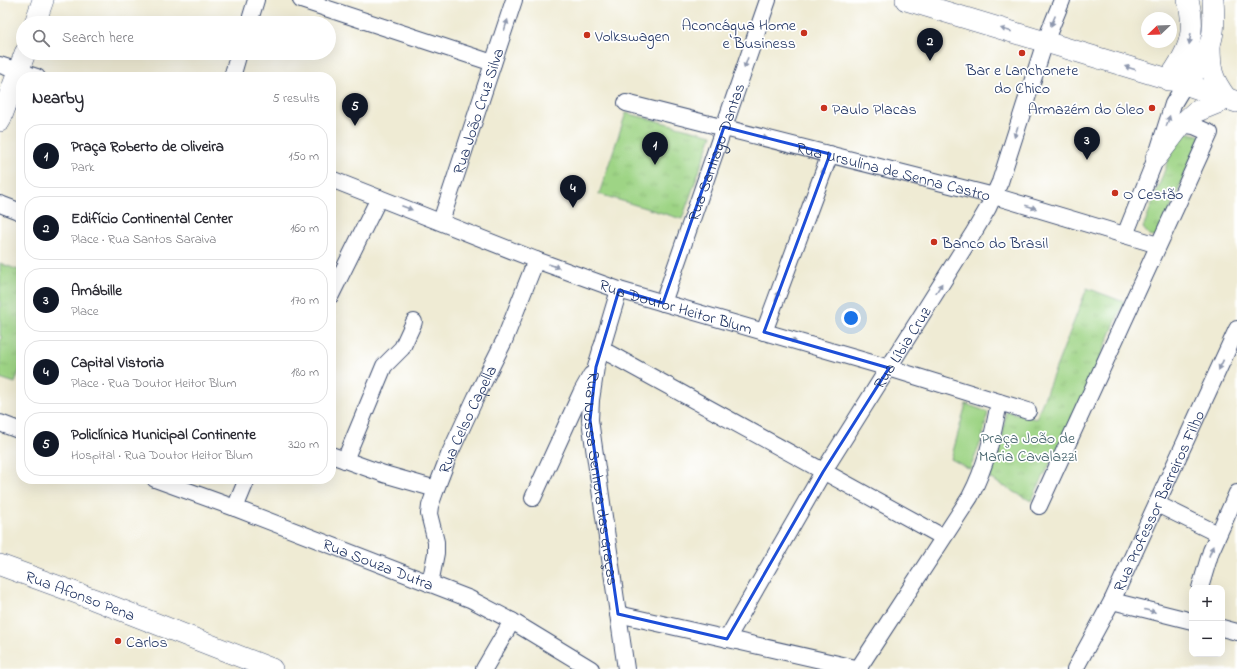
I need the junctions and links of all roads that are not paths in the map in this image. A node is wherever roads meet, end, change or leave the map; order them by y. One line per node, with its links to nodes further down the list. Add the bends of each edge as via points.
1 (42, 0): 11 (main road)
2 (256, 0): 12 (street)
3 (301, 0): 16 (street)
4 (514, 0): 16 (street, Rua João Cruz Silva, one-way to 4)
5 (768, 0): 24 (street, Rua Santiago Dantas, one-way to 24)
6 (906, 0): 10 (main road)
7 (1062, 0): 13 (street, Rua Líbia Cruz, one-way to 13)
8 (1188, 0): 19 (main road, one-way to 19, via 1192,27 1190,44 1180,63)
9 (1213, 0): 14 (main road)
10 (933, 4): 13 (main road, one-way to 10)
11 (37, 16)
12 (251, 16)
13 (1045, 42): 19 (main road, one-way to 13); 28 (street, Rua Líbia Cruz, one-way to 28)
14 (1210, 43): 19 (main road, via 1194,74); 20 (main road, via 1210,65 1214,79)
15 (237, 60): 17 (street)
16 (493, 63): 32 (street, Rua João Cruz Silva)
17 (233, 72)
18 (16, 78): 22 (main road)
19 (1176, 82): 20 (main road); 26 (street, one-way to 19, via 1173,104)
20 (1232, 100): 23 (main road, via 1195,112)
21 (626, 102): 24 (street, Rua Ursulina de Senna Castro)
22 (0, 120)
23 (1182, 124): 26 (main road); 34 (street, via 1210,133)
24 (724, 127): 25 (street, Rua Ursulina de Senna Castro, one-way to 25); 38 (street, Rua Santiago Dantas)
25 (830, 154): 28 (street, Rua Ursulina de Senna Castro); 41 (street, one-way to 25)
26 (1156, 158): 33 (street)
27 (336, 181): 29 (street, Rua Doutor Heitor Blum)
28 (994, 196): 33 (street, Rua Ursulina de Senna Castro, one-way to 33); 44 (street, Rua Líbia Cruz, one-way to 28)
29 (379, 198): 32 (street, Rua Doutor Heitor Blum, one-way to 32); 36 (street)
30 (0, 204): 31 (street)
31 (16, 210)
32 (441, 221): 35 (street, Rua Doutor Heitor Blum)
33 (1125, 234): 34 (street, Rua Ursulina de Senna Castro)
34 (1158, 245): 57 (street)
35 (536, 260): 37 (street, Rua Doutor Heitor Blum, one-way to 37); 53 (street, Rua Celso Capella, via 504,341 472,404)
36 (336, 285)
37 (619, 290): 38 (street, Rua Doutor Heitor Blum); 42 (street, Rua Nossa Senhora das Graças)
38 (663, 303): 41 (street, Rua Doutor Heitor Blum)
39 (414, 322): 49 (street, via 402,348 384,366)
40 (1237, 329): 56 (street, Rua Professor Barreiros Filho, one-way to 56)
41 (764, 332): 44 (street, Rua Doutor Heitor Blum, one-way to 44)
42 (601, 349): 43 (street, Rua Nossa Senhora das Graças); 50 (street)
43 (596, 366): 55 (street); 65 (street, Rua Nossa Senhora das Graças, via 590,420)
44 (889, 368): 45 (street, Rua Doutor Heitor Blum); 50 (street, Rua Líbia Cruz)
45 (999, 402): 46 (street, Rua Doutor Heitor Blum); 60 (street, via 980,478)
46 (1028, 411)
47 (0, 423): 48 (street)
48 (16, 429)
49 (338, 458): 53 (street)
50 (823, 472): 60 (street); 70 (street, Rua Líbia Cruz)
51 (169, 484): 58 (street, Rua Souza Dutra)
52 (246, 484): 58 (street)
53 (436, 489): 62 (street, Rua Celso Capella, via 429,514 436,542)
54 (1237, 492): 59 (street)
55 (533, 498)
56 (1157, 504): 59 (street); 64 (street, Rua Professor Barreiros Filho)
57 (1039, 506)
58 (235, 508): 62 (street, Rua Souza Dutra)
59 (1218, 534): 63 (street, one-way to 59)
60 (943, 537): 75 (street)
61 (0, 565): 71 (main road, Rua Afonso Pena)
62 (430, 584): 67 (street, Rua Souza Dutra, via 470,599)
63 (1201, 585)
64 (1112, 601): 66 (street, one-way to 66); 76 (street, Rua Professor Barreiros Filho)
65 (618, 614): 70 (street); 74 (street, Rua Nossa Senhora das Graças)
66 (1189, 619)
67 (512, 621): 72 (street); 73 (street, Rua Souza Dutra)
68 (1225, 629): 69 (street)
69 (1237, 632)
70 (727, 639): 75 (street)
71 (272, 669)
72 (484, 669)
73 (591, 669)
74 (626, 669)
75 (859, 669)
76 (1075, 669)

